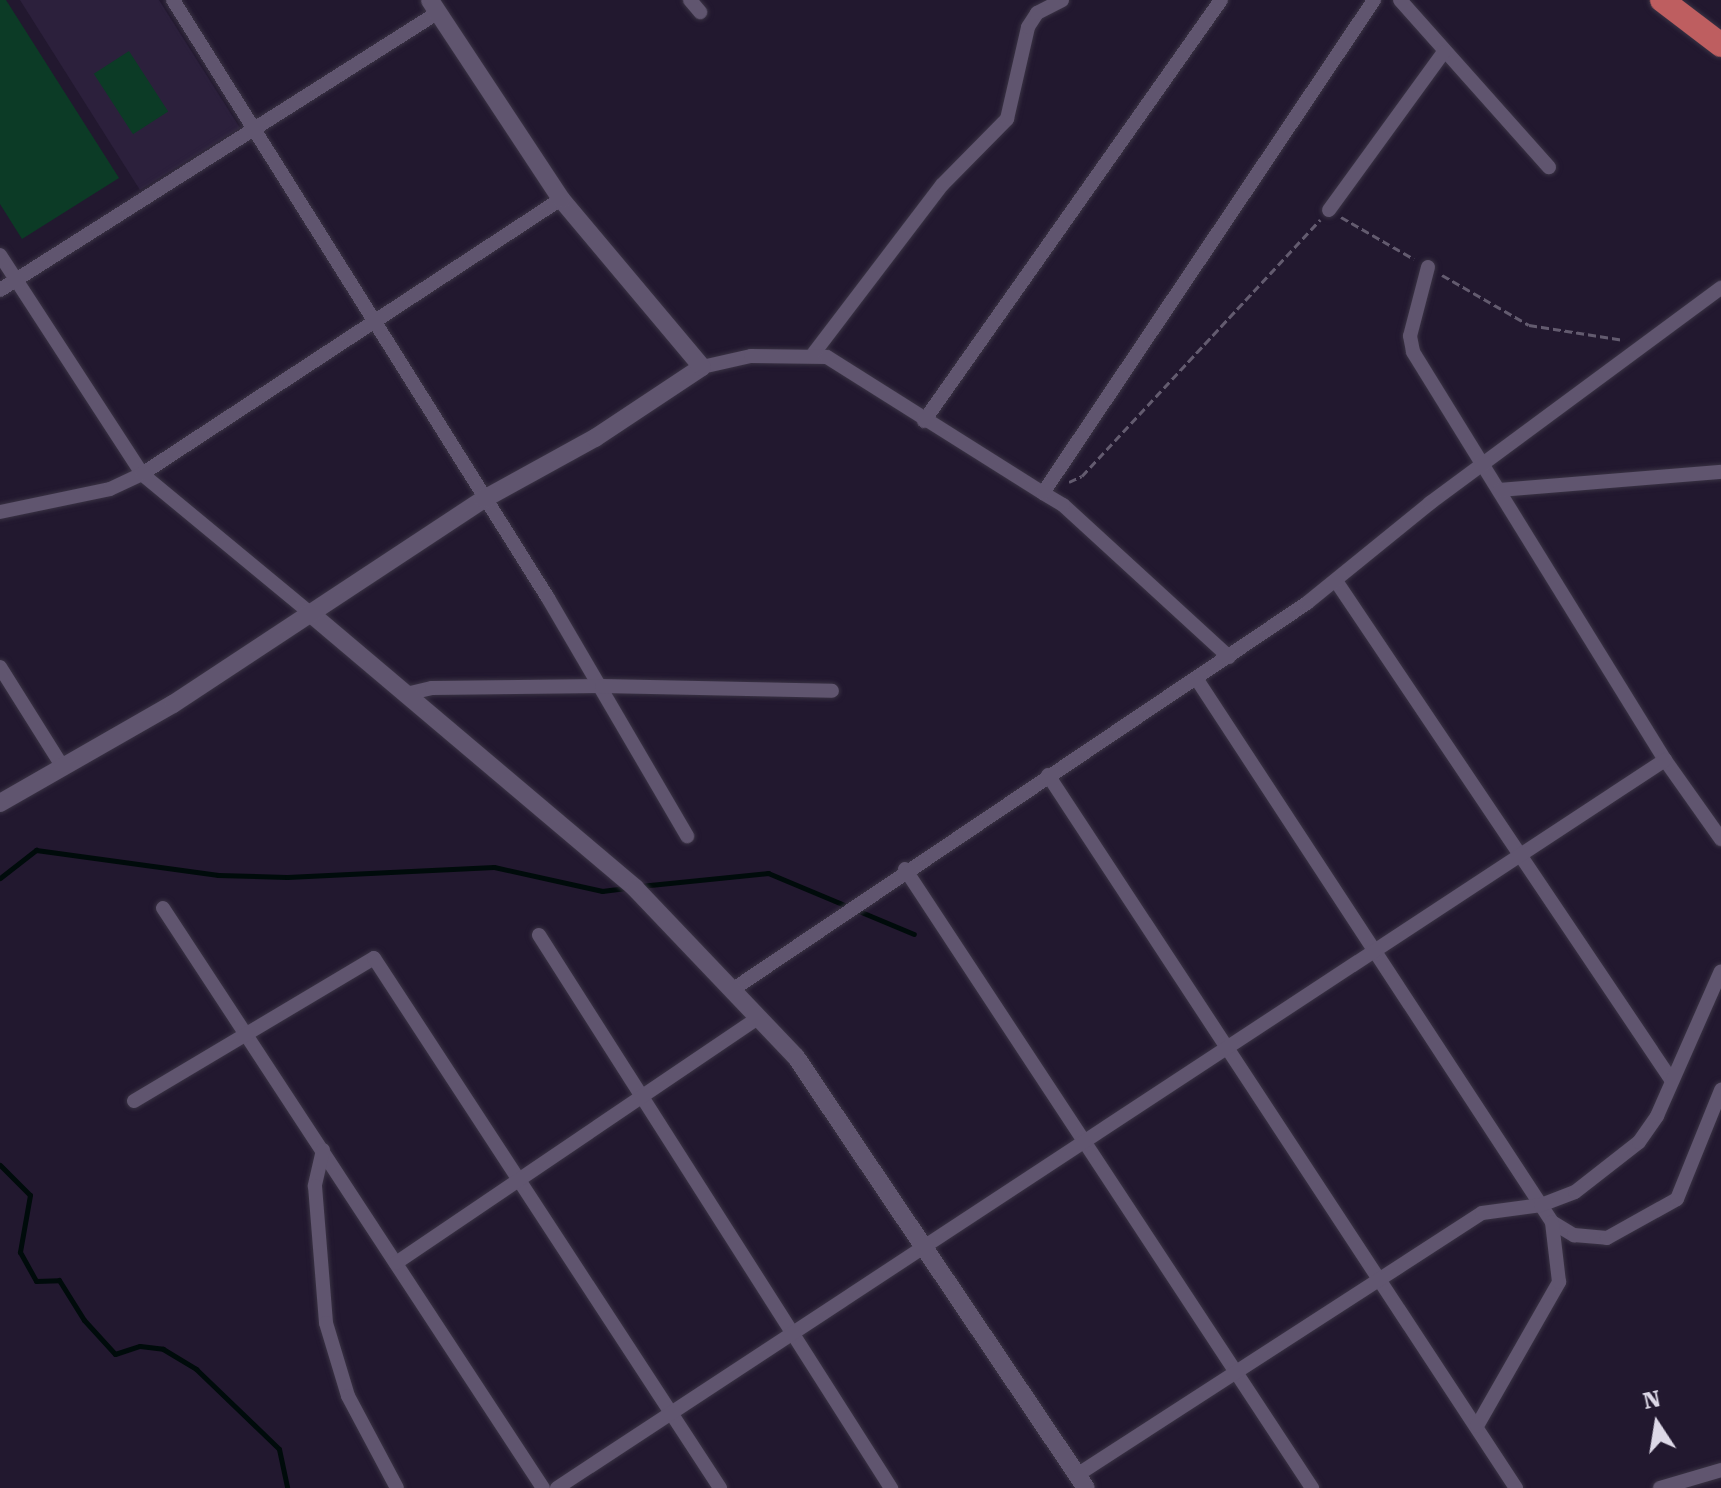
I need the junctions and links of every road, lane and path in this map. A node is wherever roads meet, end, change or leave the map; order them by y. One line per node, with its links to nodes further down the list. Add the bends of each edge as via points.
1 (173, 0): 12 (street)
2 (690, 0): 9 (street)
3 (1062, 0): 23 (street, via 1037,13 1028,27 1007,119 942,185)
4 (1221, 0): 25 (street)
5 (1374, 0): 30 (street)
6 (1400, 0): 11 (street)
7 (1662, 0): 10 (highway)
8 (434, 6): 12 (street); 14 (street)
9 (700, 12)
10 (1721, 45)
11 (1444, 52): 13 (street); 15 (street)
12 (253, 130): 18 (street); 21 (street)
13 (1549, 167)
14 (561, 199): 21 (street); 24 (street)
15 (1329, 210): 17 (path); 30 (path, via 1082,476)
16 (0, 255): 18 (street)
17 (1428, 267): 22 (path, via 1529,325 1612,336); 26 (street, via 1410,336 1413,352)
18 (16, 280): 20 (street); 28 (street)
19 (1721, 288): 22 (street)
20 (0, 290)
21 (379, 323): 28 (street); 31 (street)
22 (1642, 346): 26 (street)
23 (814, 353): 24 (street, via 733,358); 25 (street)
24 (702, 367): 31 (street, via 595,438)
25 (924, 421): 30 (street)
26 (1485, 466): 29 (street); 33 (street, via 1430,503)
27 (1721, 472): 29 (street)
28 (142, 474): 32 (street, via 110,489); 34 (street)
29 (1500, 490): 41 (street)
30 (1043, 493): 35 (street)
31 (484, 499): 34 (street); 38 (street)
32 (0, 512)
33 (1336, 581): 35 (street); 47 (street)
34 (310, 613): 40 (street); 42 (street, via 173,704)
35 (1229, 657): 37 (street)
36 (0, 667): 42 (street)
37 (1196, 678): 43 (street); 51 (street)
38 (602, 686): 39 (street); 40 (street, via 432,688); 45 (street)
39 (832, 691)
40 (406, 694): 53 (street, via 635,888)
41 (1665, 760): 46 (street); 47 (street)
42 (62, 766): 44 (street)
43 (1048, 775): 48 (street); 56 (street)
44 (0, 803)
45 (687, 836)
46 (1721, 839)
47 (1517, 857): 51 (street); 57 (street)
48 (905, 869): 53 (street); 61 (street)
49 (163, 908): 55 (street)
50 (539, 935): 59 (street)
51 (1374, 950): 56 (street); 64 (street)
52 (1721, 971): 57 (street)
53 (732, 990): 54 (street)
54 (758, 1018): 59 (street); 66 (street, via 810,1074)
55 (246, 1033): 60 (street); 62 (street); 63 (street, via 374,958)
56 (1229, 1045): 61 (street); 68 (street)
57 (1672, 1081): 64 (street, via 1639,1142 1575,1192)
58 (1721, 1090): 65 (street, via 1677,1199 1607,1238 1574,1235)
59 (641, 1097): 63 (street); 69 (street)
60 (134, 1101)
61 (1084, 1142): 66 (street); 70 (street)
62 (323, 1150): 67 (street); 75 (street, via 315,1186 326,1323 348,1396)
63 (518, 1180): 67 (street); 71 (street)
64 (1541, 1205): 65 (street); 68 (street, via 1482,1213)
65 (1552, 1222): 72 (street, via 1559,1282)
66 (927, 1247): 69 (street); 74 (street)
67 (396, 1263): 76 (street)
68 (1382, 1280): 70 (street); 72 (street)
69 (793, 1334): 71 (street); 79 (street)
70 (1236, 1372): 74 (street); 80 (street)
71 (672, 1413): 77 (street); 78 (street)
72 (1477, 1426): 81 (street)
73 (1721, 1470): 82 (street)
74 (1082, 1482)
75 (397, 1488)
76 (543, 1488)
77 (557, 1488)
78 (720, 1488)
79 (891, 1488)
80 (1312, 1488)
81 (1516, 1488)
82 (1660, 1488)

